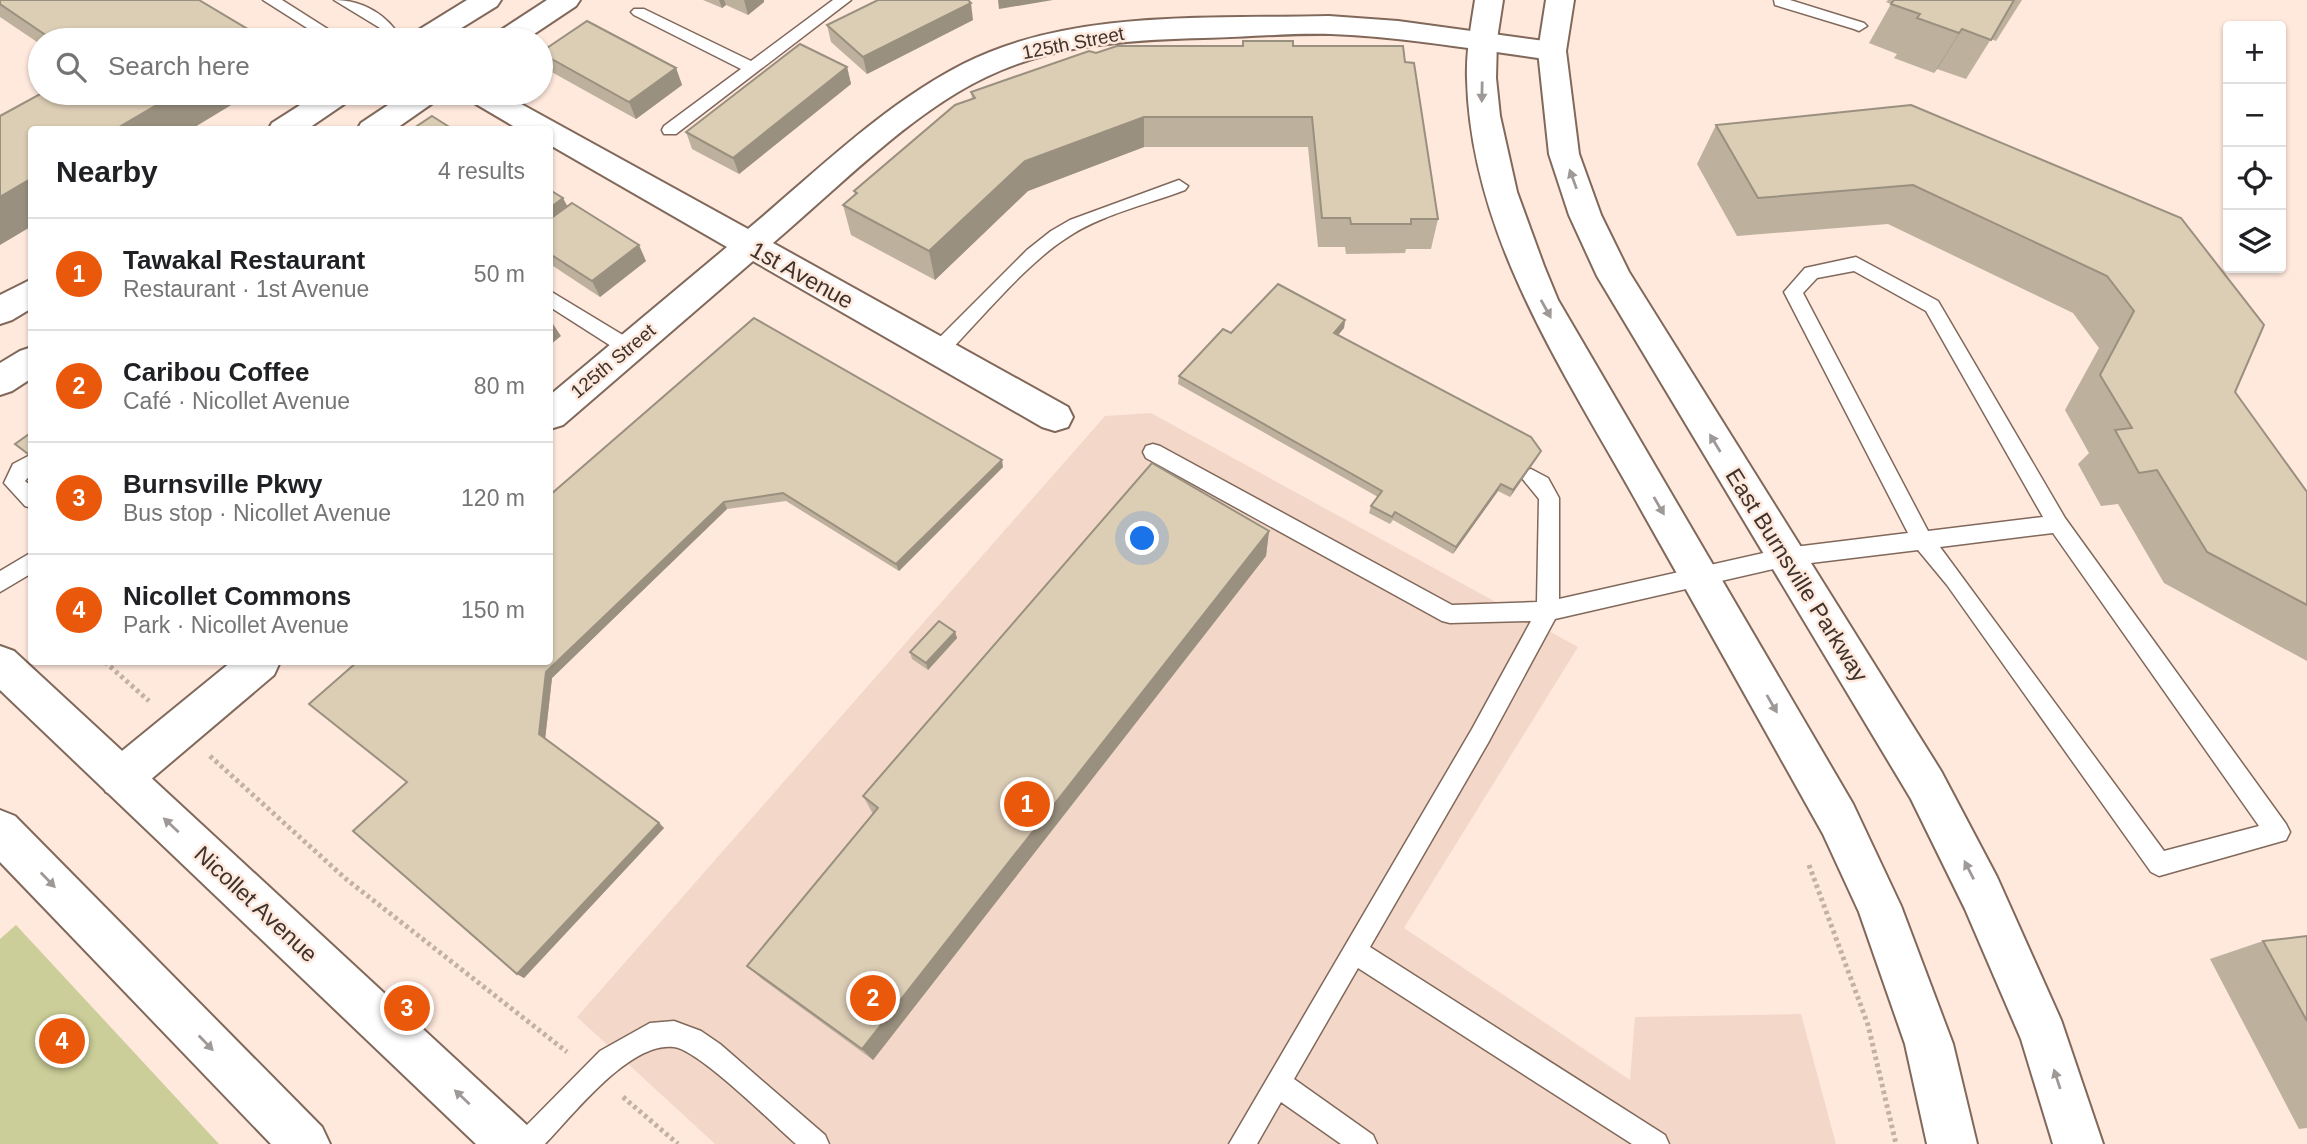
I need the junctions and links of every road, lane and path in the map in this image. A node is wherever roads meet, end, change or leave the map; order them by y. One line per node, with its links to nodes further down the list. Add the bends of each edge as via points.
1 (271, 0): 11 (lane)
2 (342, 0): 12 (lane)
3 (487, 0): 13 (street)
4 (566, 0): 14 (street)
5 (843, 0): 17 (lane)
6 (1489, 0): 15 (street)
7 (1560, 0): 16 (street, East Burnsville Parkway)
8 (1777, 1): 10 (lane)
9 (639, 12): 17 (lane)
10 (1859, 26)
11 (317, 28)
12 (388, 28)
13 (442, 28)
14 (523, 28)
15 (1483, 41): 16 (street, 125th Street); 27 (street, 125th Street, via 1329,25 1128,31 1048,44 1010,55 937,91); 47 (street, one-way to 47, via 1482,104 1511,229 1542,302)
16 (1552, 51): 45 (street, East Burnsville Parkway, one-way to 16, via 1597,242 1564,153)
17 (752, 68): 24 (lane)
18 (322, 105): 21 (street)
19 (408, 105): 22 (street)
20 (500, 105): 23 (street)
21 (289, 126)
22 (378, 126)
23 (537, 126)
24 (670, 130)
25 (553, 134): 27 (street, 1st Avenue)
26 (1179, 186): 34 (lane, via 1057,235)
27 (750, 245): 33 (street, 125th Street); 34 (street, 1st Avenue)
28 (28, 291): 31 (street)
29 (28, 292): 32 (street)
30 (553, 300): 33 (lane)
31 (0, 305)
32 (0, 311)
33 (629, 348): 37 (street, 125th Street)
34 (938, 351): 38 (street, 1st Avenue)
35 (28, 363): 36 (street)
36 (0, 381)
37 (553, 412)
38 (1055, 417)
39 (1153, 452): 49 (lane, via 1450,614)
40 (28, 465): 42 (lane, via 13,484)
41 (1531, 477): 49 (lane, via 1549,498)
42 (28, 497)
43 (2058, 524): 44 (lane); 44 (lane, via 1932,306 1856,264 1811,273 1793,292); 44 (lane, via 2277,832 2159,864)
44 (1922, 540): 45 (lane)
45 (1786, 557): 47 (lane); 68 (street, East Burnsville Parkway, one-way to 45, via 2044,1037 1975,881 1926,785)
46 (28, 564): 48 (lane)
47 (1699, 576): 49 (lane); 67 (street, one-way to 67, via 1838,819 1879,906 1929,1044)
48 (0, 583)
49 (1548, 611): 56 (lane)
50 (0, 664): 54 (street, Nicollet Avenue)
51 (108, 665): 53 (path)
52 (256, 665): 53 (street)
53 (180, 729): 54 (street); 57 (path, via 346,879)
54 (121, 778): 60 (street, Nicollet Avenue, one-way to 54)
55 (0, 831): 59 (street, one-way to 59)
56 (1354, 951): 58 (lane); 66 (lane)
57 (597, 1075): 61 (lane); 62 (path); 63 (lane, via 609,1060 633,1045 650,1036 674,1034 711,1053)
58 (1277, 1083): 64 (lane); 65 (lane)
59 (305, 1144)
60 (512, 1144)
61 (526, 1144)
62 (678, 1144)
63 (816, 1144)
64 (1242, 1144)
65 (1364, 1144)
66 (1656, 1144)
67 (1952, 1144)
68 (2078, 1144)

